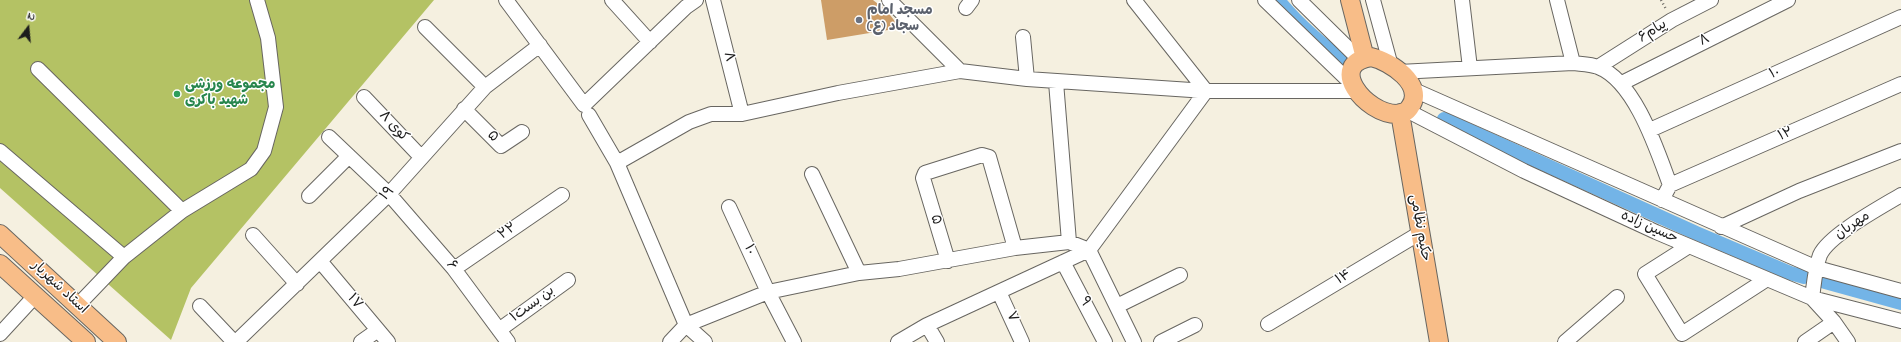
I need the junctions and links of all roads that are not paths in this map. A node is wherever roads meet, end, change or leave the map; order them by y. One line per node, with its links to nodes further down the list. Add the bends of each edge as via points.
1 (256, 0): 57 (street, via 268,38 276,107 264,151 251,169)
2 (506, 0): 20 (street)
3 (612, 0): 19 (street)
4 (696, 0): 19 (street)
5 (713, 0): 39 (street, ۸)
6 (889, 0): 27 (street)
7 (1134, 0): 35 (street)
8 (1265, 0): 33 (street)
9 (1299, 0): 21 (street)
10 (1350, 0): 21 (main road)
11 (1373, 0): 26 (street)
12 (1462, 0): 24 (street)
13 (1557, 0): 22 (street)
14 (1711, 0): 23 (street, ۶پیام, via 1672,20)
15 (1788, 0): 30 (street, ۸)
16 (1901, 18): 41 (street, ۱۰)
17 (425, 27): 32 (street)
18 (1023, 37): 28 (street)
19 (650, 42): 20 (street, via 584,105)
20 (540, 46): 32 (street, ۱۹)
21 (1362, 59): 26 (main road, via 1378,59); 33 (main road, via 1354,64 1351,73)
22 (1573, 63): 23 (street); 24 (street)
23 (1598, 67): 30 (street)
24 (1470, 68): 26 (street)
25 (38, 69): 57 (street)
26 (1395, 69): 34 (main road)
27 (960, 71): 28 (street); 39 (street, via 838,93)
28 (1027, 79): 29 (street)
29 (1056, 82): 35 (street); 62 (street)
30 (1622, 83): 41 (street)
31 (1901, 84): 50 (street, ۱۲)
32 (484, 87): 37 (street, ۱۹)
33 (1355, 88): 35 (street); 38 (main road, via 1374,108 1386,112)
34 (1414, 90): 38 (main road, via 1414,100); 55 (street)
35 (1206, 91): 65 (street)
36 (364, 97): 47 (street, کوی ۸)
37 (464, 109): 42 (street, ۵, via 501,146); 47 (street, ۱۹)
38 (1404, 112): 59 (main road, حکیم نظامی); 63 (street, حسین زاده, via 1524,171)
39 (742, 114): 48 (street, via 711,114 689,122)
40 (589, 115): 48 (street)
41 (1650, 130): 50 (street)
42 (522, 132)
43 (329, 137): 46 (street, ۶)
44 (0, 151): 66 (street)
45 (1901, 151): 58 (street, via 1799,191)
46 (349, 156): 51 (street, ۶); 54 (street)
47 (421, 157): 51 (street, ۱۹)
48 (617, 163): 92 (street)
49 (812, 174): 73 (street)
50 (1670, 185): 55 (street)
51 (388, 194): 68 (street, ۱۹); 72 (street, ۶)
52 (562, 195): 72 (street, ۲۲)
53 (1901, 195): 71 (street, مهربان, via 1830,242 1820,254)
54 (309, 196)
55 (1662, 200): 58 (street)
56 (729, 207): 80 (street, ۱۰)
57 (182, 211): 66 (street)
58 (1721, 227): 71 (street)
59 (1420, 233): 91 (street, ۱۴); 113 (main road, حکیم نظامی)
60 (0, 234): 76 (main road, استاد شهریار)
61 (253, 235): 78 (street)
62 (1070, 242): 64 (street); 65 (street)
63 (1689, 246): 75 (street, حسین زاده); 75 (street, via 1645,274 1682,334)
64 (1015, 248): 67 (street); 67 (street, ۵, via 989,157 982,155 925,172 923,178)
65 (1089, 250): 69 (street); 87 (street)
66 (124, 256): 85 (street)
67 (948, 261): 73 (street)
68 (320, 262): 78 (street, ۱۹); 95 (street, ۱۷)
69 (1063, 262): 81 (street); 110 (street, ۹)
70 (0, 264): 82 (main road, استاد شهریار)
71 (1816, 268): 79 (street); 84 (street, مهربان)
72 (454, 270): 96 (street, ۶)
73 (859, 273): 80 (street)
74 (1180, 274): 87 (street)
75 (1767, 278): 84 (street, حسین زاده)
76 (50, 279): 82 (main road); 85 (main road, استاد شهریار)
77 (568, 280): 96 (street, بن بست۱)
78 (297, 284): 100 (street, ۱۹)
79 (1901, 291)
80 (768, 292): 92 (street); 106 (street, ۱۰)
81 (999, 292): 93 (street); 109 (street, ۷)
82 (35, 296): 89 (main road, استاد شهریار); 97 (street)
83 (1617, 297): 114 (street)
84 (1812, 298): 88 (street, حسین زاده); 90 (street)
85 (78, 305): 89 (main road); 99 (main road, استاد شهریار)
86 (200, 306): 100 (street)
87 (1117, 306): 111 (street)
88 (1901, 321)
89 (63, 322): 98 (main road, استاد شهریار)
90 (1834, 322): 115 (street); 116 (street)
91 (1268, 324)
92 (686, 325): 104 (street); 105 (street)
93 (927, 325): 107 (street); 108 (street)
94 (1195, 325): 112 (street)
95 (378, 330): 101 (street); 102 (street, ۱۷)
96 (499, 330): 103 (street, ۶)
97 (0, 334)
98 (86, 342)
99 (117, 342)
100 (235, 342)
101 (361, 342)
102 (388, 342)
103 (508, 342)
104 (670, 342)
105 (705, 342)
106 (794, 342)
107 (898, 342)
108 (937, 342)
109 (1022, 342)
110 (1104, 342)
111 (1134, 342)
112 (1161, 342)
113 (1439, 342)
114 (1565, 342)
115 (1805, 342)
116 (1848, 342)

